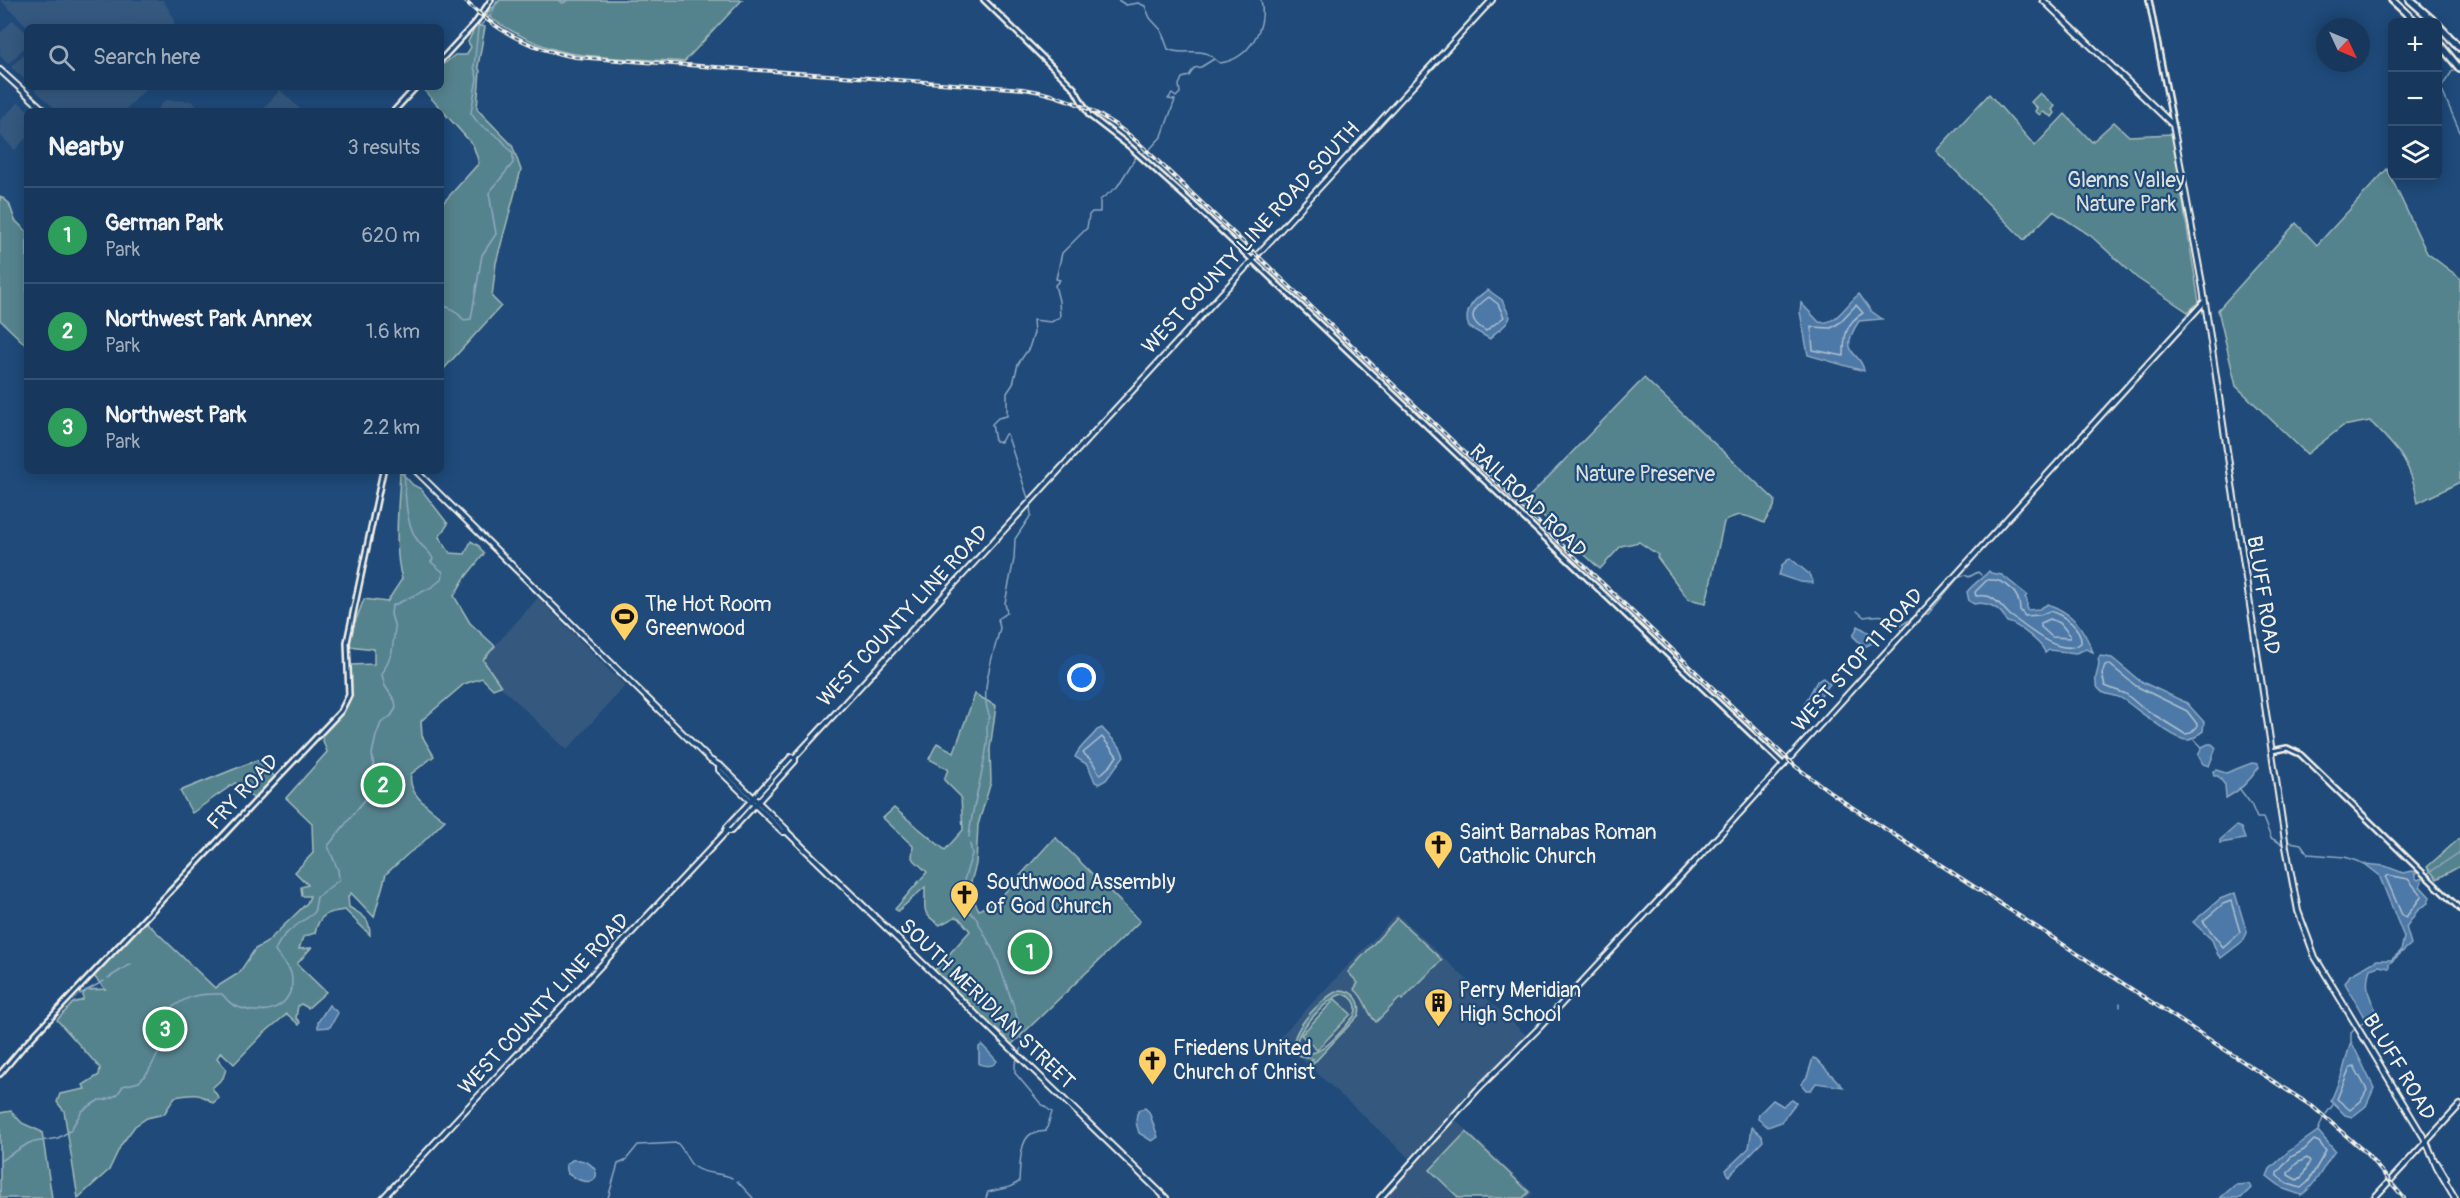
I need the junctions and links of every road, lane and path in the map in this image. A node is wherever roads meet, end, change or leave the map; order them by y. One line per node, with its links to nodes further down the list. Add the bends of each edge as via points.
1 (491, 0): 13 (street)
2 (984, 0): 20 (street, RAILROAD ROAD, via 1074,88 1089,116 1137,153)
3 (1492, 0): 20 (main road, WEST COUNTY LINE ROAD SOUTH)
4 (2043, 0): 19 (main road)
5 (2149, 0): 19 (street, BLUFF ROAD)
6 (2392, 0): 8 (highway)
7 (2410, 0): 9 (highway)
8 (2412, 18)
9 (2430, 18)
10 (2442, 30): 12 (highway)
11 (2442, 47): 14 (highway)
12 (2460, 48)
13 (444, 57)
14 (2460, 69)
15 (0, 70): 17 (main road)
16 (413, 90): 18 (street)
17 (42, 108)
18 (397, 108)
19 (2173, 125): 21 (main road, BLUFF ROAD)
20 (1252, 259): 26 (main road, WEST COUNTY LINE ROAD SOUTH); 28 (street, RAILROAD ROAD)
21 (2205, 302): 22 (main road, WEST STOP 11 ROAD); 23 (main road, BLUFF ROAD)
22 (2195, 312): 23 (main road); 28 (main road, WEST STOP 11 ROAD)
23 (2207, 317): 27 (main road, BLUFF ROAD)
24 (382, 474): 31 (street, FRY ROAD, via 347,642 349,695 341,711)
25 (419, 474): 29 (main road, SOUTH MERIDIAN STREET, via 581,636 723,767)
26 (1034, 496): 29 (main road, WEST COUNTY LINE ROAD, via 791,757)
27 (2272, 751): 30 (street, via 2287,748 2300,754); 33 (main road, BLUFF ROAD, via 2295,898 2306,937 2324,974)
28 (1784, 765): 36 (main road, WEST STOP 11 ROAD)
29 (754, 802): 34 (main road, WEST COUNTY LINE ROAD); 35 (main road, SOUTH MERIDIAN STREET)
30 (2460, 909)
31 (0, 1074)
32 (2460, 1105): 33 (main road)
33 (2427, 1141): 37 (main road); 38 (main road, BLUFF ROAD)
34 (383, 1198)
35 (1166, 1198)
36 (1380, 1198)
37 (2374, 1198)
38 (2455, 1198)

